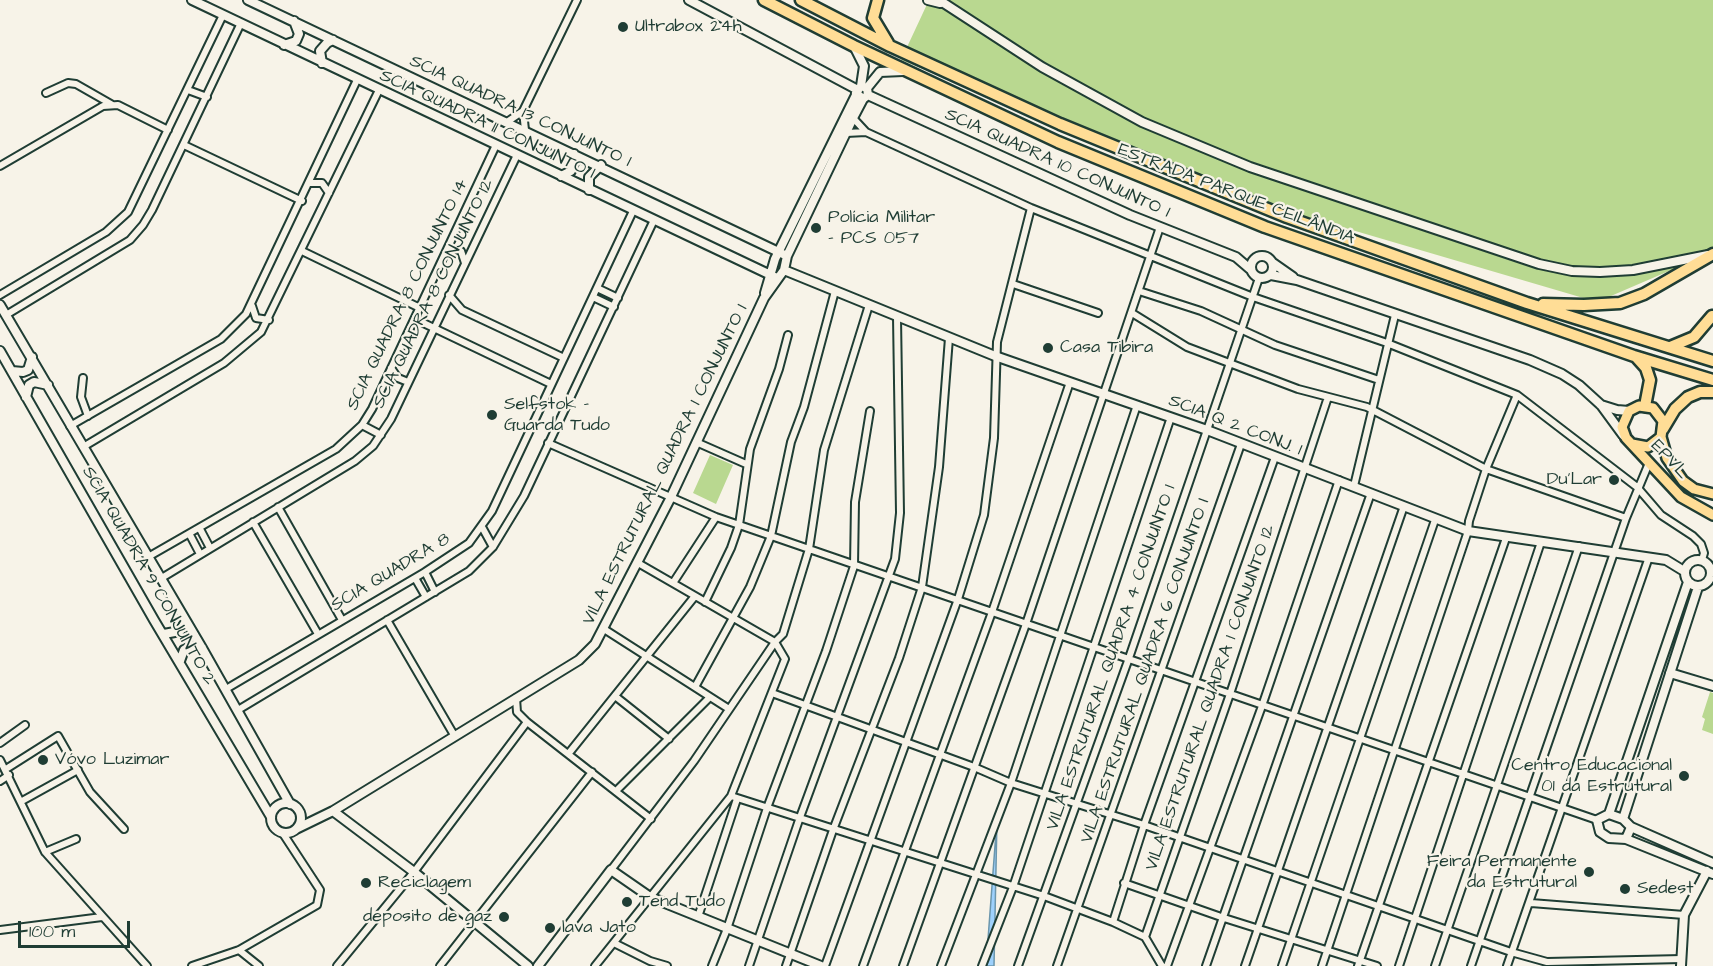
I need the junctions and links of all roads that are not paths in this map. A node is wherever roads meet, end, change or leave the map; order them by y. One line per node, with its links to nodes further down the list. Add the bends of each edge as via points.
1 (192, 0): 10 (street, SCIA QUADRA 11 CONJUNTO 1)
2 (248, 0): 11 (street, SCIA QUADRA 13 CONJUNTO 1)
3 (577, 0): 26 (street)
4 (689, 0): 22 (street, SCIA QUADRA 10 CONJUNTO 1)
5 (764, 0): 15 (highway, ESTRADA PARQUE CEILÂNDIA)
6 (801, 0): 16 (highway, ESTRADA PARQUE CEILÂNDIA)
7 (878, 0): 16 (highway, via 873,18)
8 (928, 0): 9 (street)
9 (939, 1): 51 (street, via 1042,67 1142,122 1250,167 1539,264 1600,272 1633,270)
10 (223, 15): 12 (street, SCIA QUADRA 11 CONJUNTO 1); 20 (street)
11 (294, 21): 13 (street, SCIA QUADRA 13 CONJUNTO 1); 14 (street, via 299,34 296,41)
12 (241, 23): 14 (street, SCIA QUADRA 11 CONJUNTO 1); 24 (street)
13 (333, 40): 17 (street, via 322,46); 28 (street, SCIA QUADRA 13 CONJUNTO 1)
14 (284, 45): 17 (street, SCIA QUADRA 11 CONJUNTO 1)
15 (854, 46): 18 (highway, ESTRADA PARQUE CEILÂNDIA); 22 (street, via 864,66)
16 (890, 46): 72 (highway, ESTRADA PARQUE CEILÂNDIA, via 1060,124 1287,217)
17 (322, 63): 19 (street, SCIA QUADRA 11 CONJUNTO 1)
18 (909, 72): 22 (street, via 880,72); 95 (highway, ESTRADA PARQUE CEILÂNDIA, via 1058,142 1265,227)
19 (357, 80): 21 (street, SCIA QUADRA 11 CONJUNTO 1); 40 (street)
20 (188, 90): 24 (street); 29 (street)
21 (379, 90): 34 (street, SCIA QUADRA 11 CONJUNTO 1); 42 (street)
22 (862, 92): 27 (street); 47 (street, SCIA QUADRA 10 CONJUNTO 1); 50 (street)
23 (46, 93): 25 (street, via 68,83 76,84)
24 (207, 97): 33 (street)
25 (111, 104): 29 (street); 38 (street)
26 (523, 111): 28 (street); 30 (street)
27 (853, 118): 31 (street); 32 (street)
28 (507, 122): 30 (street, SCIA QUADRA 13 CONJUNTO 1)
29 (168, 130): 67 (street, via 137,196 117,224)
30 (525, 130): 35 (street, SCIA QUADRA 13 CONJUNTO 1)
31 (866, 132): 32 (street); 44 (street)
32 (846, 133): 50 (street)
33 (184, 145): 43 (street); 81 (street, via 152,210 130,240)
34 (496, 145): 36 (street, SCIA QUADRA 11 CONJUNTO 1); 48 (street, SCIA QUADRA 8 CONJUNTO 14)
35 (574, 154): 37 (street, SCIA QUADRA 13 CONJUNTO 1); 39 (street, via 571,171)
36 (517, 155): 39 (street, SCIA QUADRA 11 CONJUNTO 1); 55 (street, SCIA QUADRA 8 CONJUNTO 12)
37 (601, 165): 41 (street, via 589,177); 50 (street, SCIA QUADRA 13 CONJUNTO 1)
38 (0, 166)
39 (561, 176): 41 (street, SCIA QUADRA 11 CONJUNTO 1)
40 (310, 183): 42 (street, via 322,183); 43 (street)
41 (590, 190): 45 (street, SCIA QUADRA 11 CONJUNTO 1)
42 (329, 193): 49 (street)
43 (302, 201): 75 (street)
44 (1031, 208): 52 (street); 63 (street)
45 (633, 211): 46 (street, SCIA QUADRA 11 CONJUNTO 1); 64 (street, SCIA QUADRA 8)
46 (654, 220): 60 (street, SCIA QUADRA 11 CONJUNTO 1); 71 (street)
47 (1160, 226): 52 (street); 53 (street, SCIA QUADRA 10 CONJUNTO 1)
48 (449, 247): 55 (street, via 461,252); 77 (street, SCIA QUADRA 8 CONJUNTO 14)
49 (302, 251): 77 (street); 86 (street)
50 (783, 254): 58 (street); 60 (street, VILA ESTRUTURAL QUADRA 1 CONJUNTO 1)
51 (1713, 254): 72 (highway, via 1644,294 1620,303)
52 (1150, 255): 66 (street); 70 (street)
53 (1236, 257): 54 (street, SCIA QUADRA 10 CONJUNTO 1); 57 (street, SCIA QUADRA 10 CONJUNTO 1)
54 (1254, 258): 56 (street, via 1267,257); 57 (street)
55 (465, 263): 68 (street, SCIA QUADRA 8 CONJUNTO 12)
56 (1273, 263): 59 (street, via 1275,270); 62 (street)
57 (1250, 269): 61 (street)
58 (784, 270): 60 (street); 65 (street, SCIA Q 2 CONJ. 1)
59 (1271, 275): 61 (street); 62 (street)
60 (773, 277): 129 (street, VILA ESTRUTURAL QUADRA 1 CONJUNTO 1)
61 (1259, 278): 70 (street, VILA ESTRUTURAL QUADRA 4 CONJUNTO 1)
62 (1297, 280): 82 (street)
63 (1013, 284): 79 (street); 94 (street)
64 (597, 288): 69 (street, SCIA QUADRA 8); 71 (street)
65 (835, 291): 74 (street, SCIA Q 2 CONJ. 1); 155 (street, via 791,442)
66 (1138, 291): 80 (street); 88 (street, via 1201,311)
67 (0, 295)
68 (449, 296): 87 (street, SCIA QUADRA 8 CONJUNTO 12); 97 (street, via 462,310)
69 (593, 297): 76 (street); 97 (street, SCIA QUADRA 8)
70 (1253, 297): 88 (street, VILA ESTRUTURAL QUADRA 4 CONJUNTO 1); 91 (street)
71 (618, 298): 76 (street)
72 (1527, 303): 92 (highway, ESTRADA PARQUE CEILÂNDIA)
73 (0, 305): 81 (street)
74 (868, 305): 84 (street, SCIA Q 2 CONJ. 1); 161 (street, via 824,450)
75 (252, 306): 86 (street, via 256,318); 120 (street, via 221,339)
76 (614, 307): 128 (street)
77 (420, 308): 85 (street, SCIA QUADRA 8 CONJUNTO 14)
78 (1713, 310): 83 (highway)
79 (1098, 313)
80 (1132, 313): 99 (street, via 1187,347); 110 (street)
81 (6, 315): 96 (street)
82 (1395, 315): 91 (street); 115 (street, via 1530,360 1580,385)
83 (1713, 316): 92 (highway, via 1694,336)
84 (897, 317): 90 (street, SCIA Q 2 CONJ. 1); 171 (street, via 900,513)
85 (415, 319): 87 (street); 100 (street, SCIA QUADRA 8 CONJUNTO 14)
86 (269, 320): 131 (street, via 224,363)
87 (434, 328): 105 (street, SCIA QUADRA 8 CONJUNTO 12); 107 (street)
88 (1240, 331): 99 (street, VILA ESTRUTURAL QUADRA 4 CONJUNTO 1); 103 (street)
89 (788, 335): 134 (street)
90 (949, 338): 94 (street, SCIA Q 2 CONJ. 1); 177 (street, via 939,467)
91 (1387, 343): 103 (street); 111 (street)
92 (1669, 347): 98 (highway, ESTRADA PARQUE CEILÂNDIA)
93 (0, 351): 101 (street, SCIA QUADRA 9 CONJUNTO 2)
94 (995, 356): 106 (street, SCIA Q 2 CONJ. 1); 182 (street, via 990,484 982,525)
95 (1635, 356): 104 (highway, ESTRADA PARQUE CEILÂNDIA); 116 (highway, via 1647,368 1650,380)
96 (32, 357): 101 (street, via 28,370); 108 (street)
97 (564, 358): 107 (street, SCIA QUADRA 8)
98 (1713, 361)
99 (1229, 363): 112 (street); 124 (street, VILA ESTRUTURAL QUADRA 4 CONJUNTO 1)
100 (391, 368): 105 (street, via 398,378); 123 (street, SCIA QUADRA 8 CONJUNTO 14)
101 (12, 371): 113 (street, SCIA QUADRA 9 CONJUNTO 2)
102 (83, 378): 120 (street, via 81,397)
103 (1379, 380): 119 (street)
104 (1713, 380)
105 (408, 382): 126 (street, SCIA QUADRA 8 CONJUNTO 12)
106 (1070, 382): 110 (street, SCIA Q 2 CONJ. 1); 184 (street)
107 (552, 384): 151 (street, SCIA QUADRA 8)
108 (48, 385): 113 (street, via 29,385); 122 (street)
109 (1713, 392): 125 (highway, via 1688,397 1675,409)
110 (1104, 393): 114 (street, SCIA Q 2 CONJ. 1); 189 (street)
111 (1517, 395): 136 (street); 139 (street)
112 (1328, 397): 119 (street); 135 (street, VILA ESTRUTURAL QUADRA 1 CONJUNTO 12)
113 (26, 398): 191 (street, SCIA QUADRA 9 CONJUNTO 2)
114 (1137, 405): 121 (street, SCIA Q 2 CONJ. 1); 193 (street)
115 (1601, 405): 118 (street); 127 (street)
116 (1645, 406): 118 (main road); 125 (main road, via 1659,413)
117 (870, 411): 168 (street, via 855,502)
118 (1629, 411): 127 (main road, via 1622,427)
119 (1374, 412): 136 (street); 138 (street)
120 (88, 416): 122 (street)
121 (1171, 417): 124 (street, SCIA Q 2 CONJ. 1); 195 (street)
122 (70, 426): 131 (street)
123 (362, 426): 126 (street); 152 (street, SCIA QUADRA 8 CONJUNTO 14, via 336,449)
124 (1207, 430): 130 (street, SCIA Q 2 CONJ. 1); 198 (street, VILA ESTRUTURAL QUADRA 4 CONJUNTO 1)
125 (1662, 433): 127 (main road, via 1648,447); 141 (main road, EPVL, via 1667,458 1683,481)
126 (381, 435): 144 (street, SCIA QUADRA 8 CONJUNTO 12, via 355,461)
127 (1629, 441): 133 (main road, EPVL)
128 (548, 442): 142 (street); 159 (street, via 511,521)
129 (696, 442): 134 (street); 142 (street, VILA ESTRUTURAL QUADRA 1 CONJUNTO 1)
130 (1240, 444): 132 (street, SCIA Q 2 CONJ. 1); 200 (street, VILA ESTRUTURAL QUADRA 6 CONJUNTO I)
131 (82, 447): 164 (street)
132 (1275, 458): 135 (street, SCIA Q 2 CONJ. 1); 202 (street)
133 (1649, 463): 139 (street); 145 (main road, EPVL, via 1681,497)
134 (746, 464): 150 (street)
135 (1305, 469): 137 (street, SCIA Q 2 CONJ. 1); 207 (street, VILA ESTRUTURAL QUADRA 1 CONJUNTO 12)
136 (1486, 469): 147 (street); 153 (street)
137 (1339, 480): 138 (street, SCIA Q 2 CONJ. 1); 212 (street)
138 (1354, 486): 140 (street, SCIA Q 2 CONJ. 1)
139 (1637, 488): 147 (street); 166 (street, via 1661,514 1694,536 1701,544)
140 (1371, 493): 143 (street, SCIA Q 2 CONJ. 1); 216 (street)
141 (1713, 494)
142 (670, 499): 146 (street); 167 (street, VILA ESTRUTURAL QUADRA 1 CONJUNTO 1)
143 (1404, 506): 148 (street, SCIA Q 2 CONJ. 1); 219 (street)
144 (278, 507): 149 (street, SCIA QUADRA 8 CONJUNTO 12); 186 (street)
145 (1713, 515)
146 (716, 517): 150 (street); 176 (street)
147 (1626, 518): 162 (street)
148 (1435, 520): 153 (street, SCIA Q 2 CONJ. 1); 223 (street)
149 (253, 522): 160 (street, SCIA QUADRA 8 CONJUNTO 12); 192 (street)
150 (739, 525): 155 (street); 183 (street)
151 (482, 527): 159 (street); 170 (street, SCIA QUADRA 8, via 458,552)
152 (200, 529): 154 (street, SCIA QUADRA 8 CONJUNTO 14); 160 (street)
153 (1468, 531): 156 (street, SCIA Q 2 CONJ. 1); 226 (street)
154 (190, 535): 163 (street); 164 (street, SCIA QUADRA 8 CONJUNTO 14)
155 (771, 536): 161 (street); 185 (street, via 759,569)
156 (1506, 537): 157 (street, SCIA Q 2 CONJ. 1); 230 (street)
157 (1541, 542): 158 (street, SCIA Q 2 CONJ. 1); 235 (street)
158 (1579, 546): 162 (street, SCIA Q 2 CONJ. 1); 238 (street)
159 (493, 547): 179 (street, via 469,571)
160 (210, 548): 163 (street, SCIA QUADRA 8 CONJUNTO 12)
161 (809, 549): 168 (street); 194 (street, via 783,634)
162 (1615, 552): 165 (street, SCIA Q 2 CONJ. 1); 241 (street)
163 (200, 554): 173 (street, SCIA QUADRA 8 CONJUNTO 12)
164 (148, 557): 173 (street)
165 (1649, 557): 169 (street, SCIA Q 2 CONJ. 1, via 1666,560); 247 (street)
166 (1702, 560): 169 (street, via 1693,560); 174 (street, via 1711,567)
167 (638, 563): 176 (street); 190 (street, VILA ESTRUTURAL QUADRA 1 CONJUNTO 1)
168 (854, 566): 171 (street); 211 (street)
169 (1684, 571): 175 (street)
170 (425, 572): 172 (street, SCIA QUADRA 8); 179 (street)
171 (890, 577): 177 (street); 215 (street)
172 (415, 578): 181 (street); 186 (street, SCIA QUADRA 8)
173 (160, 579): 188 (street)
174 (1711, 580): 178 (street)
175 (1688, 582): 178 (street); 250 (street)
176 (673, 583): 180 (street)
177 (922, 587): 182 (street); 220 (street)
178 (1698, 587): 201 (street)
179 (435, 592): 181 (street)
180 (695, 596): 183 (street); 197 (street)
181 (426, 597): 187 (street)
182 (958, 599): 184 (street); 225 (street)
183 (705, 602): 185 (street)
184 (992, 612): 189 (street); 228 (street)
185 (733, 616): 194 (street); 204 (street)
186 (342, 620): 192 (street, SCIA QUADRA 8)
187 (387, 620): 214 (street); 221 (street)
188 (186, 621): 191 (street, via 180,631); 196 (street)
189 (1026, 624): 193 (street); 231 (street)
190 (604, 629): 197 (street); 210 (street, VILA ESTRUTURAL QUADRA 1 CONJUNTO 1, via 579,660)
191 (164, 634): 199 (street, SCIA QUADRA 9 CONJUNTO 2)
192 (318, 634): 205 (street, SCIA QUADRA 8)
193 (1060, 635): 195 (street); 237 (street)
194 (775, 642): 206 (street, via 785,659); 213 (street)
195 (1096, 646): 198 (street); 240 (street)
196 (202, 648): 199 (street, via 189,647); 205 (street)
197 (647, 657): 204 (street); 208 (street)
198 (1129, 658): 200 (street); 244 (street, VILA ESTRUTURAL QUADRA 4 CONJUNTO 1)
199 (180, 661): 253 (street, SCIA QUADRA 9 CONJUNTO 2)
200 (1162, 670): 202 (street); 251 (street, VILA ESTRUTURAL QUADRA 6 CONJUNTO I)
201 (1670, 673): 203 (street); 255 (street)
202 (1196, 682): 207 (street); 258 (street)
203 (1713, 686)
204 (695, 687): 209 (street)
205 (226, 689): 214 (street)
206 (772, 693): 211 (street); 242 (street)
207 (1230, 694): 212 (street); 264 (street, VILA ESTRUTURAL QUADRA 1 CONJUNTO 12)
208 (615, 696): 222 (street); 227 (street)
209 (710, 697): 213 (street); 222 (street)
210 (516, 698): 217 (street, via 517,712); 221 (street, VILA ESTRUTURAL QUADRA 1 CONJUNTO 1)
211 (806, 704): 215 (street); 246 (street)
212 (1262, 706): 216 (street); 268 (street)
213 (729, 709): 254 (street)
214 (238, 710): 245 (street)
215 (838, 716): 220 (street); 256 (street)
216 (1295, 716): 219 (street); 271 (street)
217 (527, 722): 227 (street); 275 (street)
218 (25, 724): 224 (street)
219 (1327, 728): 223 (street); 276 (street)
220 (871, 729): 225 (street); 262 (street)
221 (454, 735): 249 (street, VILA ESTRUTURAL QUADRA 1 CONJUNTO 1)
222 (669, 740): 239 (street)
223 (1361, 740): 226 (street); 280 (street)
224 (0, 743)
225 (906, 743): 228 (street); 267 (street)
226 (1395, 751): 230 (street); 283 (street)
227 (570, 753): 234 (street)
228 (941, 756): 231 (street); 270 (street)
229 (0, 760): 233 (street)
230 (1428, 762): 235 (street); 288 (street)
231 (974, 766): 237 (street); 272 (street)
232 (78, 770): 233 (street, via 58,736); 243 (street); 260 (street, via 90,792)
233 (8, 772): 236 (street); 243 (street)
234 (592, 772): 239 (street); 295 (street)
235 (1463, 775): 238 (street); 294 (street)
236 (0, 781)
237 (1011, 783): 240 (street); 278 (street)
238 (1495, 785): 241 (street); 300 (street)
239 (616, 790): 254 (street)
240 (1044, 791): 244 (street); 281 (street)
241 (1529, 797): 247 (street); 303 (street)
242 (734, 798): 246 (street); 285 (street); 292 (street)
243 (22, 801): 269 (street)
244 (1079, 803): 251 (street); 284 (street, VILA ESTRUTURAL QUADRA 4 CONJUNTO 1)
245 (290, 804): 248 (street); 253 (street, via 278,806)
246 (767, 808): 256 (street); 298 (street)
247 (1563, 808): 257 (street); 286 (street)
248 (298, 809): 252 (street, via 309,816); 261 (street, via 301,819)
249 (333, 811): 252 (street, VILA ESTRUTURAL QUADRA 1 CONJUNTO 1); 275 (street)
250 (1609, 814): 255 (street); 257 (street)
251 (1112, 815): 258 (street); 289 (street, VILA ESTRUTURAL QUADRA 6 CONJUNTO I)
252 (321, 816): 261 (street, VILA ESTRUTURAL QUADRA 1 CONJUNTO 1)
253 (271, 817): 263 (street, via 274,827)
254 (651, 819): 274 (street)
255 (1623, 819): 259 (street)
256 (799, 820): 262 (street); 304 (street)
257 (1597, 820): 266 (street, via 1604,835)
258 (1144, 825): 264 (street); 279 (street)
259 (1631, 827): 266 (street); 273 (street)
260 (124, 828)
261 (296, 829): 263 (street)
262 (833, 830): 267 (street); 309 (street)
263 (282, 832): 306 (street, via 320,890 317,905)
264 (1179, 838): 268 (street); 282 (street, VILA ESTRUTURAL QUADRA 1 CONJUNTO 12)
265 (76, 839): 269 (street)
266 (1626, 839): 277 (street)
267 (872, 843): 270 (street); 326 (street)
268 (1211, 850): 271 (street); 287 (street)
269 (45, 852): 291 (street)
270 (905, 852): 272 (street); 327 (street)
271 (1244, 861): 276 (street); 293 (street)
272 (939, 863): 278 (street); 328 (street)
273 (1713, 863)
274 (611, 870): 285 (street); 319 (street)
275 (414, 872): 295 (street); 316 (street)
276 (1277, 872): 280 (street); 297 (street)
277 (1710, 873): 290 (street)
278 (975, 875): 281 (street); 329 (street)
279 (1124, 883): 282 (street); 296 (street)
280 (1311, 883): 283 (street); 302 (street)
281 (1013, 887): 284 (street); 330 (street)
282 (1158, 895): 287 (street); 301 (street, VILA ESTRUTURAL QUADRA 1 CONJUNTO 12)
283 (1345, 895): 288 (street); 307 (street)
284 (1044, 896): 289 (street); 331 (street, VILA ESTRUTURAL QUADRA 4 CONJUNTO 1)
285 (650, 897): 292 (street); 305 (street)
286 (1531, 903): 290 (street); 308 (street)
287 (1191, 906): 293 (street); 334 (street)
288 (1378, 906): 294 (street); 311 (street)
289 (1079, 908): 296 (street); 332 (street, VILA ESTRUTURAL QUADRA 6 CONJUNTO I)
290 (1684, 915): 310 (street)
291 (102, 916): 299 (street); 313 (street)
292 (698, 917): 298 (street)
293 (1224, 918): 297 (street); 335 (street)
294 (1414, 918): 300 (street); 340 (street)
295 (476, 922): 317 (street); 318 (street)
296 (1113, 922): 301 (street)
297 (1258, 928): 302 (street); 336 (street)
298 (727, 929): 304 (street); 322 (street)
299 (0, 930)
300 (1447, 930): 303 (street); 341 (street)
301 (1145, 937): 333 (street)
302 (1292, 939): 307 (street); 337 (street)
303 (1479, 941): 308 (street); 342 (street)
304 (758, 942): 309 (street); 323 (street)
305 (614, 943): 320 (street); 321 (street)
306 (239, 950): 314 (street); 315 (street)
307 (1327, 951): 311 (street); 338 (street)
308 (1511, 952): 312 (street); 343 (street)
309 (792, 953): 324 (street); 325 (street)
310 (1681, 962): 312 (street)
311 (1359, 963): 339 (street)
312 (1546, 964)
313 (147, 966)
314 (192, 966)
315 (259, 966)
316 (337, 966)
317 (440, 966)
318 (528, 966)
319 (538, 966)
320 (595, 966)
321 (667, 966)
322 (712, 966)
323 (749, 966)
324 (786, 966)
325 (821, 966)
326 (825, 966)
327 (863, 966)
328 (903, 966)
329 (941, 966)
330 (982, 966)
331 (1018, 966)
332 (1057, 966)
333 (1162, 966)
334 (1167, 966)
335 (1206, 966)
336 (1245, 966)
337 (1282, 966)
338 (1322, 966)
339 (1377, 966)
340 (1399, 966)
341 (1435, 966)
342 (1471, 966)
343 (1507, 966)

